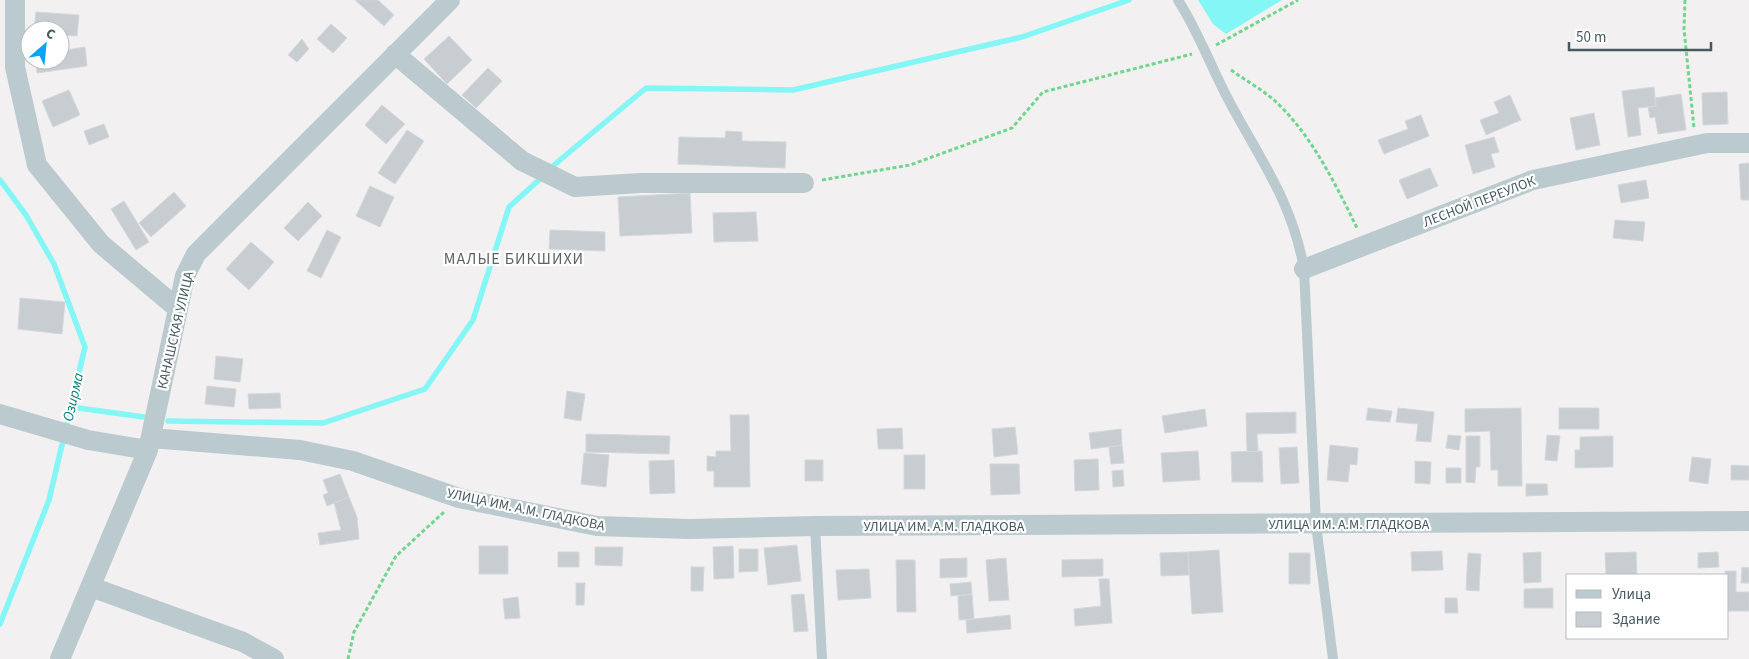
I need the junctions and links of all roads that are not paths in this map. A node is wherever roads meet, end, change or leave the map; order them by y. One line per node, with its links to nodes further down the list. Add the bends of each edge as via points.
1 (15, 0): 8 (street, via 15,67 37,165 101,244)
2 (450, 0): 4 (street, КАНАШСКАЯ УЛИЦА)
3 (1178, 0): 7 (lane, via 1278,187 1298,237)
4 (395, 54): 6 (street, via 522,161 575,187 641,183); 8 (street, КАНАШСКАЯ УЛИЦА, via 196,254 185,276)
5 (1749, 143): 7 (street, ЛЕСНОЙ ПЕРЕУЛОК, via 1695,146 1533,180)
6 (804, 183)
7 (1304, 269): 12 (lane)
8 (177, 308): 10 (street, КАНАШСКАЯ УЛИЦА)
9 (0, 414): 10 (street, УЛИЦА ИМ. А.М. ГЛАДКОВА, via 88,440)
10 (149, 444): 13 (street, УЛИЦА ИМ. А.М. ГЛАДКОВА, via 300,450 353,461 459,498 597,526 689,530); 14 (street, КАНАШСКАЯ УЛИЦА)
11 (1749, 521): 12 (street, УЛИЦА ИМ. А.М. ГЛАДКОВА)
12 (1316, 524): 13 (street, УЛИЦА ИМ. А.М. ГЛАДКОВА); 18 (lane)
13 (815, 526): 17 (lane)
14 (91, 587): 15 (street, КАНАШСКАЯ УЛИЦА); 16 (street, via 234,639)
15 (60, 659)
16 (274, 659)
17 (822, 659)
18 (1333, 659)

